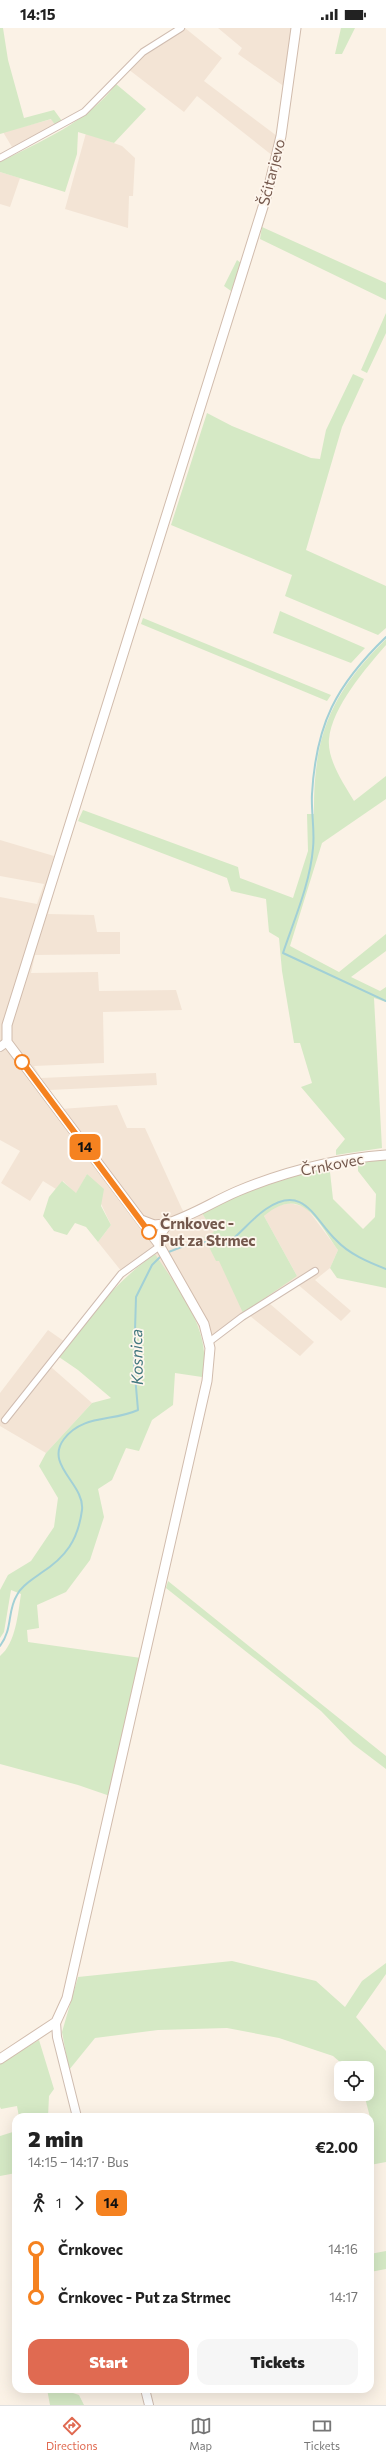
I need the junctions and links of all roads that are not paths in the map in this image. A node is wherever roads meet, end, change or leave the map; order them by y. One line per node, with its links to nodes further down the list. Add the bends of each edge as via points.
1 (181, 28): 3 (street, via 143,52 84,112)
2 (296, 28): 4 (main road, Šćitarjevo, via 285,111 273,171 70,818 11,1010)
3 (0, 158)
4 (4, 1045): 6 (main road)
5 (386, 1155): 7 (main road, Črnkovec, via 335,1160 295,1171 238,1191)
6 (140, 1220): 7 (main road, Črnkovec, via 154,1225); 8 (main road)
7 (168, 1223): 8 (main road, via 162,1232)
8 (160, 1247): 10 (main road, via 204,1324); 11 (street, via 121,1274)
9 (315, 1271): 10 (street, via 248,1313)
10 (209, 1342): 12 (main road, via 210,1363 201,1409 68,1998)
11 (5, 1420)
12 (56, 2022): 13 (main road); 14 (street, via 57,2037)
13 (0, 2059)
14 (76, 2113)
15 (146, 2393): 16 (street)
16 (149, 2405)

